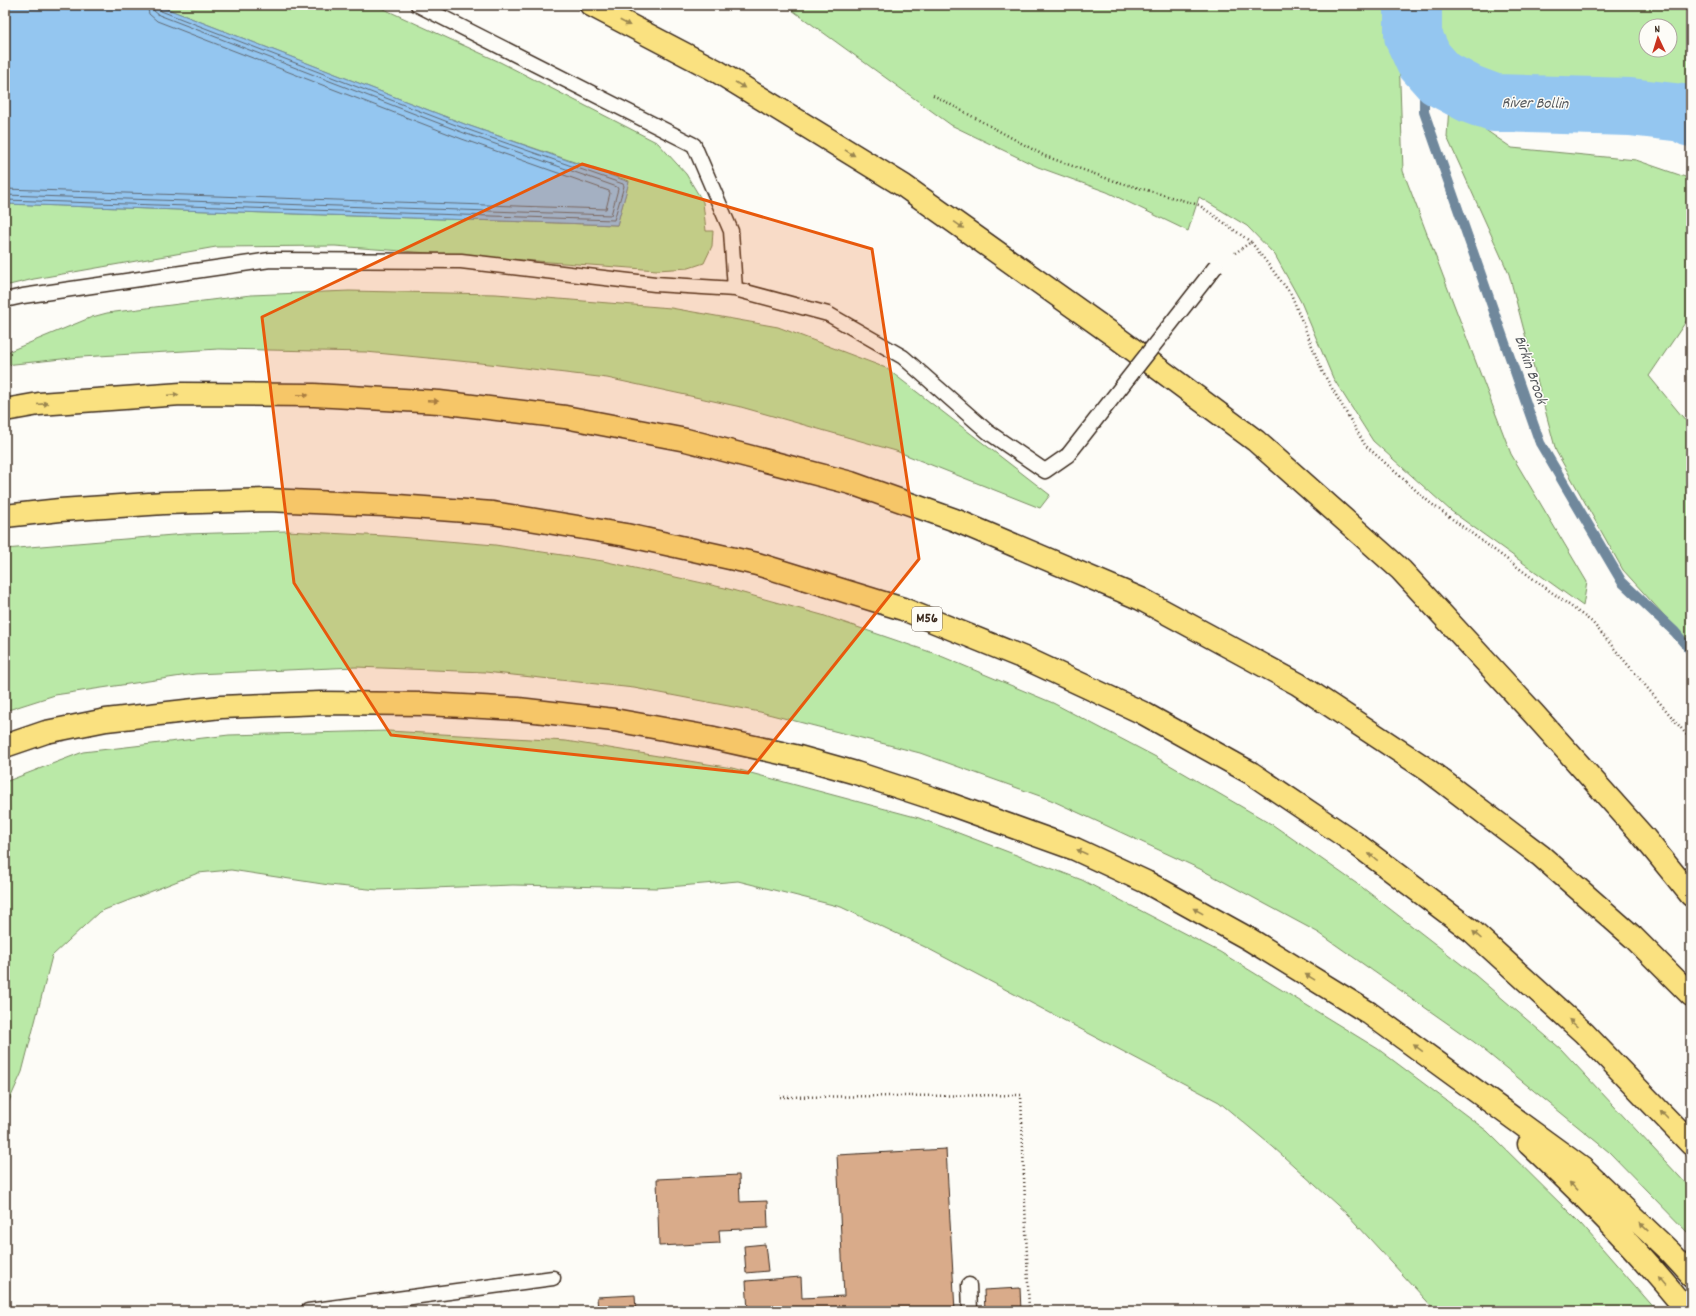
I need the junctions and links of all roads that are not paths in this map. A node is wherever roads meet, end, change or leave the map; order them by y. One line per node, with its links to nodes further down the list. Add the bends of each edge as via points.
1 (418, 5): 4 (lane, via 694,145 731,231)
2 (591, 5): 9 (highway, one-way to 9, via 715,70 904,186 1256,440 1401,570 1533,713)
3 (1216, 266): 4 (lane, bridge, via 1068,455 1045,471 988,432 903,357 828,314)
4 (735, 289): 5 (lane, via 655,284 461,261 270,260)
5 (5, 300)
6 (5, 410): 10 (highway, one-way to 10, via 39,404 181,394 314,395 439,402 565,417 686,440 858,485 955,520 1141,599 1298,684 1428,770 1541,856 1633,937)
7 (5, 516): 12 (highway, M56, one-way to 7, via 1584,1033 1473,932 1356,843 1251,773 1143,713 1028,660 902,609 757,564 626,535 493,513 267,500 82,508)
8 (5, 746): 11 (highway, one-way to 8, via 1369,1012 1146,882 1075,849 949,804 799,757 614,720 518,709 426,704 320,703 221,708 106,720 46,732)
9 (1691, 895)
10 (1691, 995)
11 (1450, 1071): 13 (highway, one-way to 11, via 1583,1169); 18 (highway, one-way to 11, via 1660,1277 1568,1180)
12 (1691, 1144)
13 (1691, 1275)
14 (553, 1278): 16 (lane)
15 (969, 1285): 17 (lane)
16 (308, 1311)
17 (970, 1311)
18 (1687, 1311)

